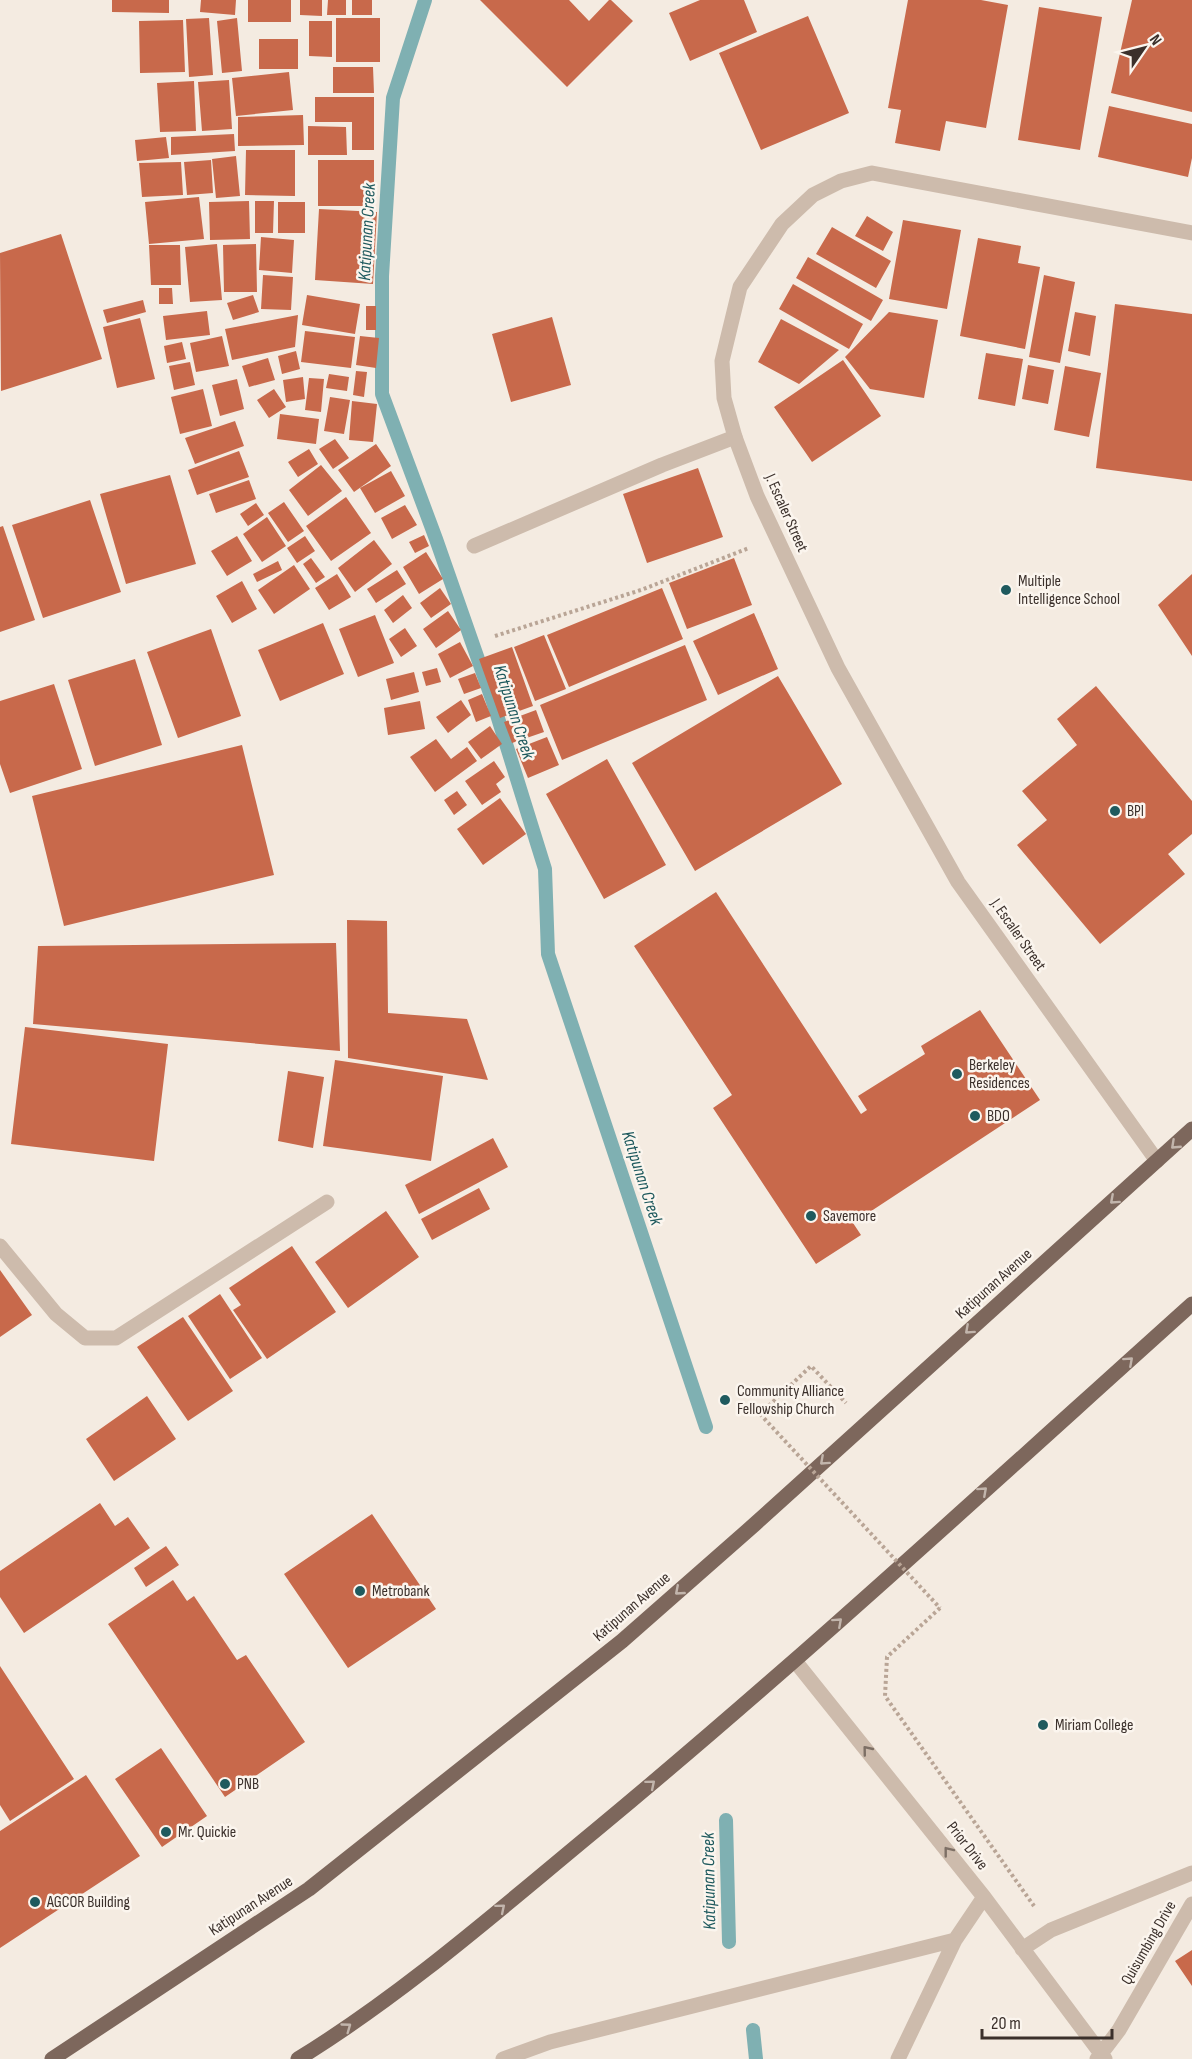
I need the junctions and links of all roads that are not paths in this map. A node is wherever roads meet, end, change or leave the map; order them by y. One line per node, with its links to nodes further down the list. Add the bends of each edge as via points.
1 (1192, 233): 2 (street, J. Escaler Street, via 872,173 841,180 813,195 782,224 740,287 722,361 724,398)
2 (735, 437): 3 (street); 5 (street, J. Escaler Street, via 758,496 838,668 958,882)
3 (474, 546)
4 (1192, 1129): 5 (main road, Katipunan Avenue, one-way to 5)
5 (1157, 1161): 16 (main road, Katipunan Avenue, one-way to 16, via 622,1641 309,1889)
6 (327, 1202): 7 (street, via 116,1338 85,1338 56,1314)
7 (0, 1246)
8 (1192, 1304): 9 (main road, one-way to 8)
9 (795, 1661): 11 (street, Prior Drive, one-way to 9); 17 (main road, one-way to 9, via 430,1968)
10 (1192, 1873): 14 (street, via 1051,1930)
11 (984, 1897): 13 (street); 14 (street, Prior Drive)
12 (1192, 1904): 15 (street, Quisumbing Drive)
13 (955, 1940): 18 (street, via 550,2042); 19 (street)
14 (1022, 1948): 15 (street, Prior Drive)
15 (1101, 2057)
16 (52, 2059)
17 (298, 2059)
18 (503, 2059)
19 (898, 2059)

